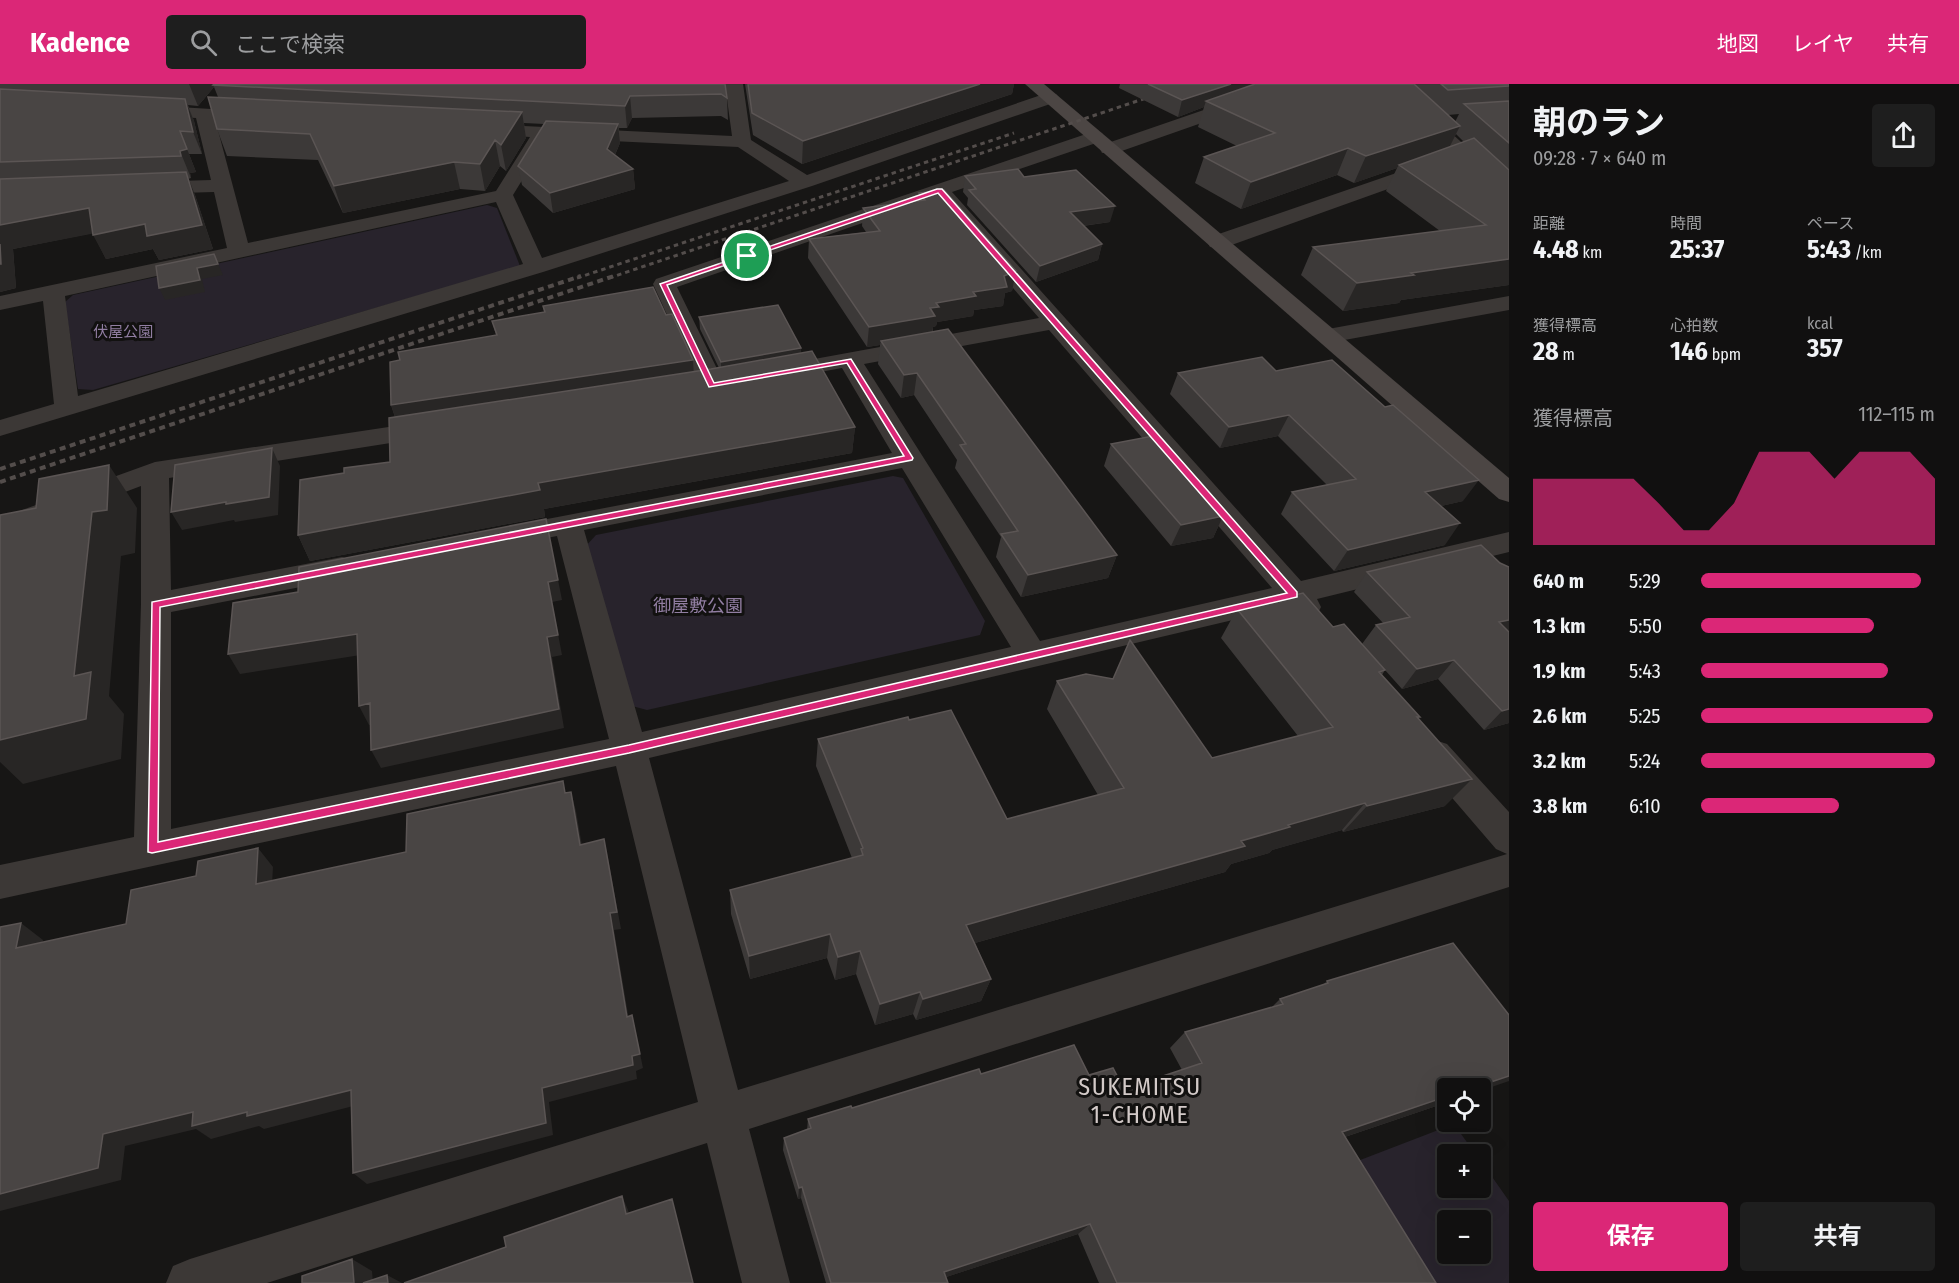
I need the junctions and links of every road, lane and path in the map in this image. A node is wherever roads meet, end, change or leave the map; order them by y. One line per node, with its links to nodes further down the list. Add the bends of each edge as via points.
1 (734, 84): 14 (street)
2 (1034, 84): 5 (street)
3 (1295, 84): 15 (street)
4 (1388, 84): 11 (street)
5 (1050, 98): 15 (street); 17 (street)
6 (216, 99): 8 (street)
7 (133, 110): 8 (street)
8 (204, 113): 9 (street); 18 (street)
9 (274, 117)
10 (1453, 122): 11 (street)
11 (1430, 124): 16 (street)
12 (460, 128): 13 (street)
13 (542, 132): 14 (street); 22 (street)
14 (742, 142): 17 (street)
15 (1102, 143): 20 (street); 23 (street)
16 (1464, 155): 21 (street); 23 (street)
17 (805, 182): 25 (street)
18 (223, 186): 19 (street); 24 (street)
19 (129, 189)
20 (939, 190): 29 (street); 31 (street, via 664,284 723,383)
21 (1508, 194)
22 (503, 195): 24 (street); 25 (street)
23 (1218, 243): 30 (street)
24 (239, 251): 26 (street)
25 (535, 267): 32 (street)
26 (53, 291): 27 (street); 32 (street)
27 (0, 303)
28 (1509, 303): 30 (street)
29 (1055, 322): 31 (street); 43 (street)
30 (1328, 336): 37 (street)
31 (849, 360): 35 (street)
32 (67, 408): 34 (street)
33 (454, 425): 36 (street)
34 (0, 428)
35 (909, 458): 38 (street); 46 (street)
36 (154, 471): 39 (street); 44 (street)
37 (1509, 493)
38 (568, 524): 40 (street); 48 (street)
39 (0, 529)
40 (477, 542)
41 (1509, 542): 43 (street)
42 (374, 562): 44 (street)
43 (1294, 594): 45 (street); 46 (street)
44 (156, 604): 50 (street)
45 (1325, 629)
46 (1032, 654): 48 (street)
47 (1417, 734): 49 (street)
48 (629, 749): 50 (street); 53 (street)
49 (1509, 838)
50 (152, 848): 52 (street)
51 (1509, 870): 53 (street)
52 (0, 882)
53 (725, 1117): 54 (street); 55 (street)
54 (190, 1283)
55 (766, 1283)

